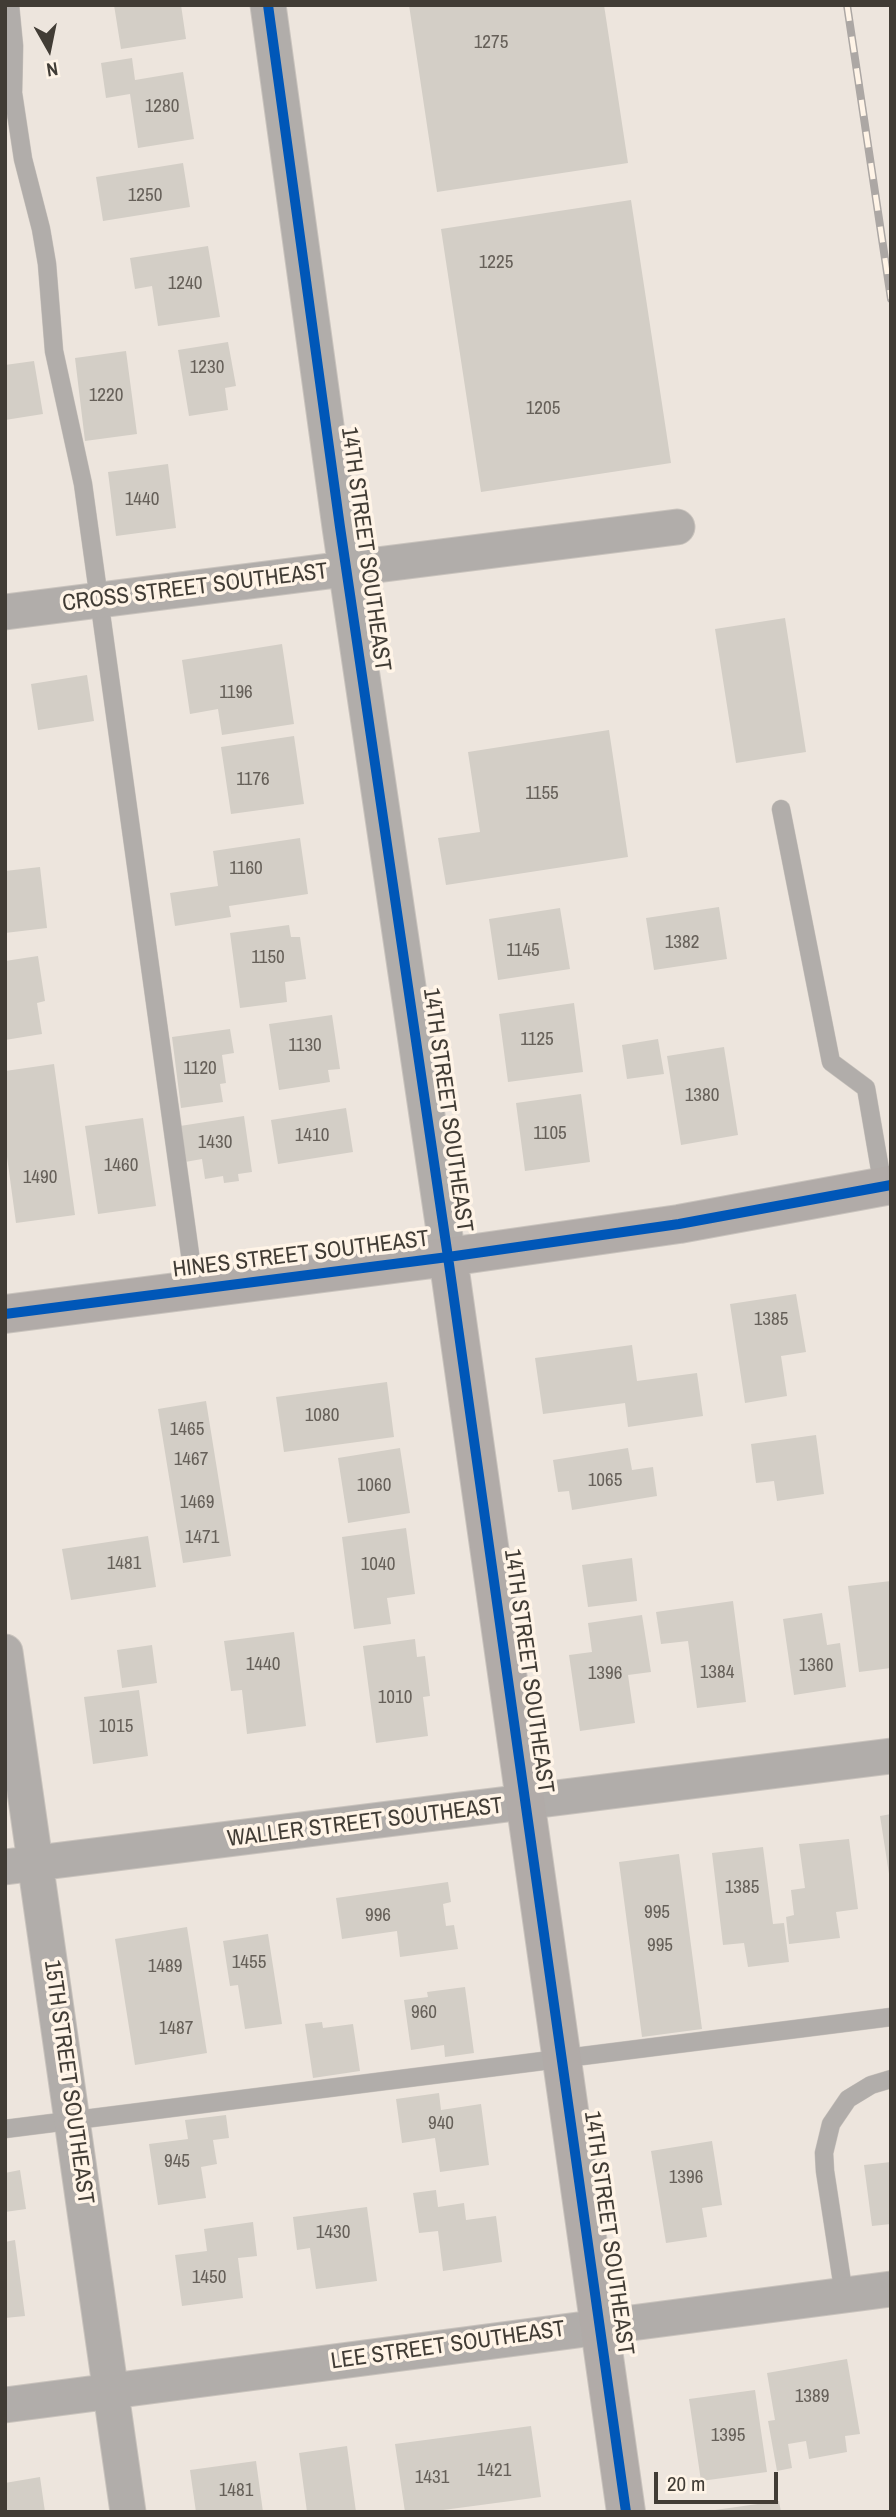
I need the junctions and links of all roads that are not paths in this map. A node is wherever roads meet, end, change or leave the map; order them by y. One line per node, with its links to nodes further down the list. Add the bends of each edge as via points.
1 (10, 5): 5 (lane, via 13,93 47,264 54,351 83,484)
2 (268, 5): 4 (street, 14TH STREET SOUTHEAST)
3 (677, 527): 4 (street, CROSS STREET SOUTHEAST)
4 (347, 570): 5 (street, CROSS STREET SOUTHEAST); 9 (street, 14TH STREET SOUTHEAST)
5 (98, 600): 6 (street, CROSS STREET SOUTHEAST); 10 (lane)
6 (5, 612)
7 (781, 809): 8 (lane, via 831,1062 866,1088)
8 (887, 1186): 9 (street, HINES STREET SOUTHEAST, via 679,1224)
9 (448, 1257): 10 (street, HINES STREET SOUTHEAST); 14 (street, 14TH STREET SOUTHEAST)
10 (195, 1290): 11 (street, HINES STREET SOUTHEAST)
11 (5, 1314)
12 (5, 1652): 15 (street, 15TH STREET SOUTHEAST)
13 (891, 1756): 14 (street, WALLER STREET SOUTHEAST)
14 (525, 1803): 15 (street, WALLER STREET SOUTHEAST); 17 (street, 14TH STREET SOUTHEAST)
15 (21, 1865): 19 (street, 15TH STREET SOUTHEAST)
16 (891, 2017): 17 (lane)
17 (562, 2059): 19 (lane); 23 (street, 14TH STREET SOUTHEAST)
18 (891, 2079): 22 (lane, via 848,2099 831,2124 824,2153)
19 (73, 2120): 20 (lane); 24 (street, 15TH STREET SOUTHEAST)
20 (5, 2129)
21 (891, 2289): 22 (street, LEE STREET SOUTHEAST)
22 (844, 2295): 23 (street, LEE STREET SOUTHEAST)
23 (599, 2326): 24 (street, LEE STREET SOUTHEAST); 27 (street, 14TH STREET SOUTHEAST)
24 (112, 2391): 25 (street, LEE STREET SOUTHEAST); 26 (street, 15TH STREET SOUTHEAST)
25 (5, 2405)
26 (128, 2512)
27 (626, 2512)

